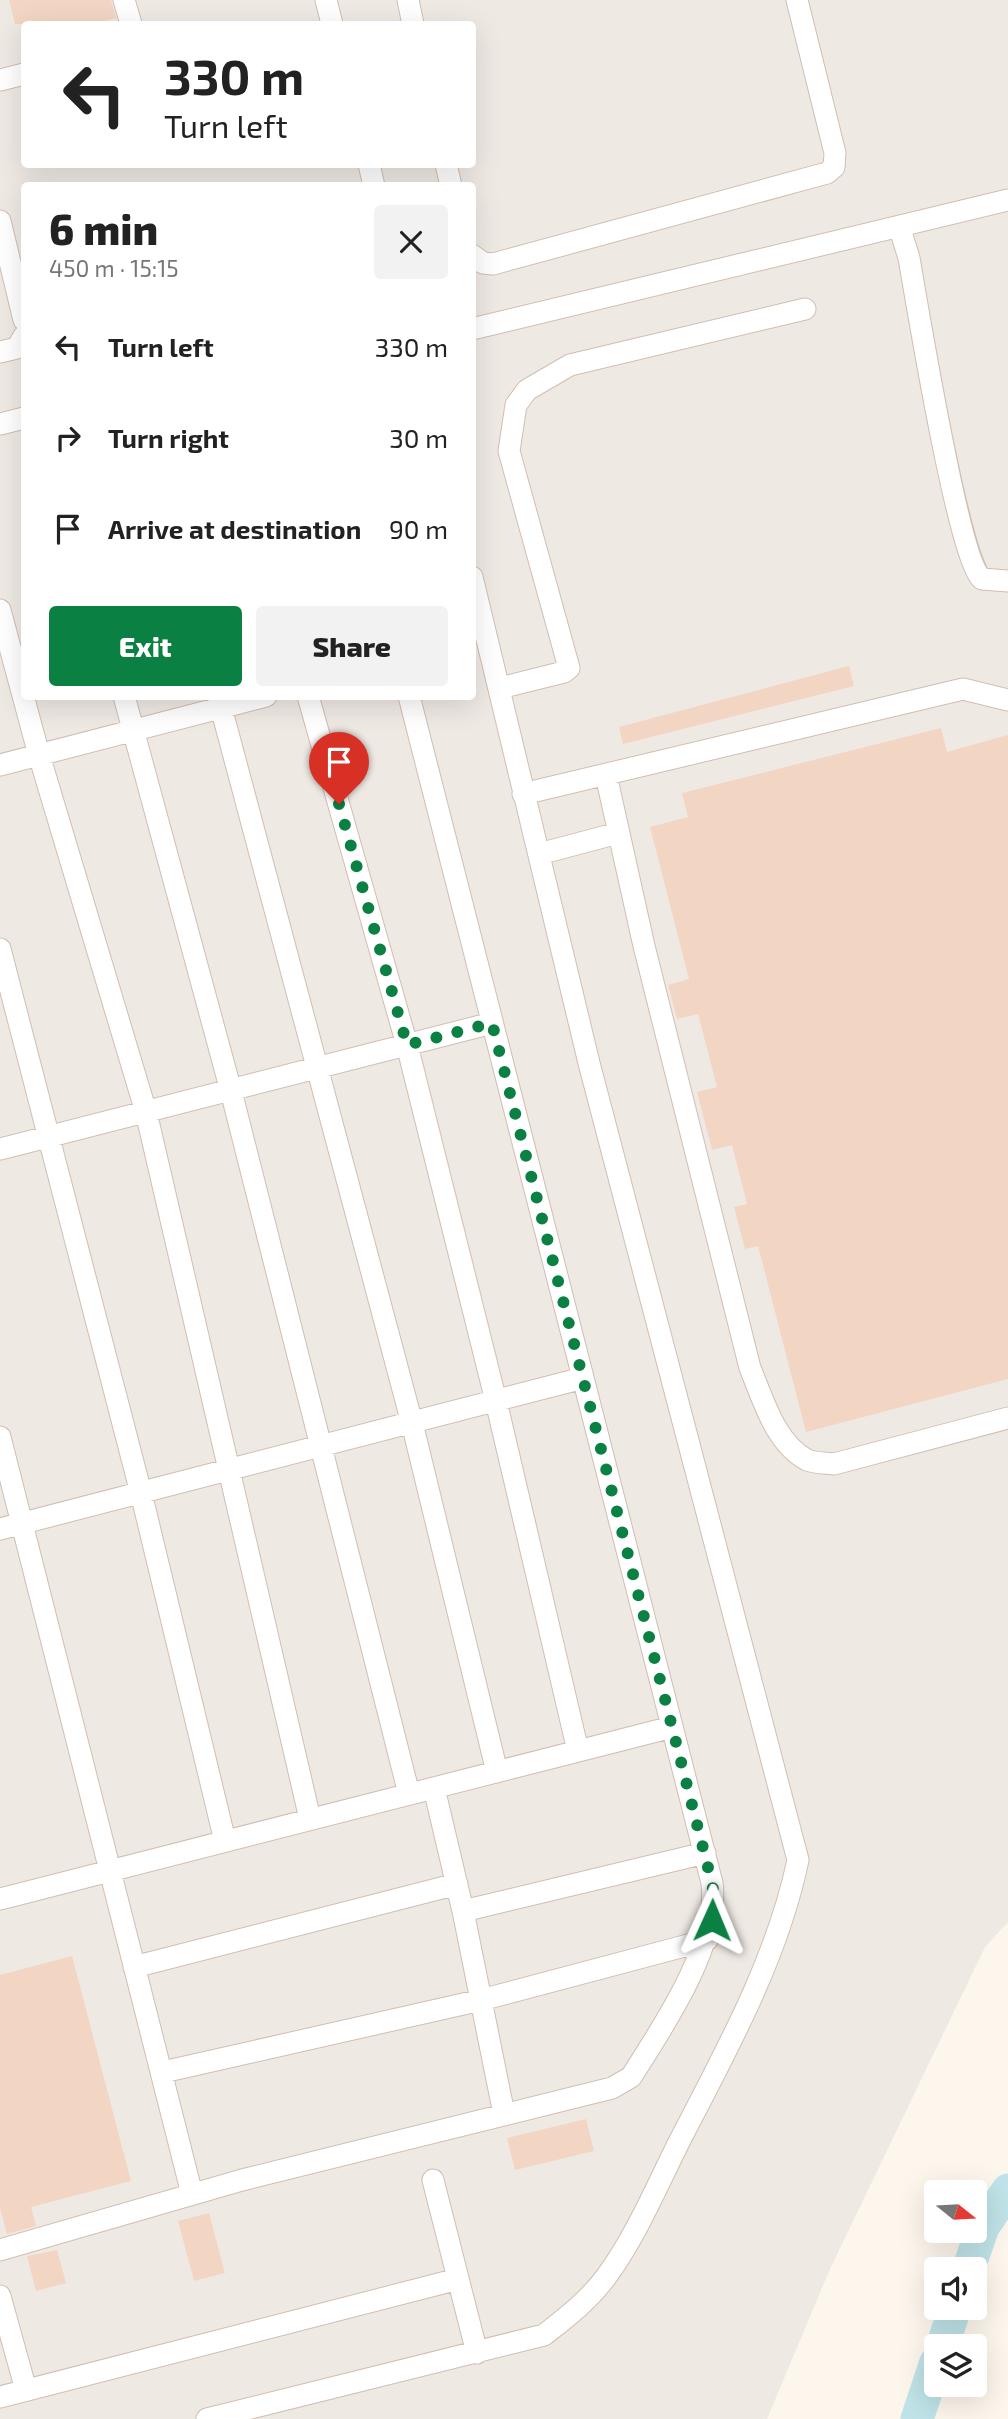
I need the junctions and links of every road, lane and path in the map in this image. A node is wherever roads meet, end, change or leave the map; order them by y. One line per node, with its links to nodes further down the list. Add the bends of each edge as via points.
1 (124, 0): 5 (lane)
2 (326, 0): 6 (lane)
3 (408, 0): 7 (lane)
4 (797, 0): 13 (lane, via 835,153 834,167 827,173 493,264)
5 (130, 21)
6 (331, 21)
7 (412, 21)
8 (21, 75): 9 (lane)
9 (0, 80)
10 (1008, 200): 12 (lane)
11 (0, 221): 14 (lane)
12 (899, 226): 16 (lane); 21 (lane, via 954,498 973,565 982,579)
13 (476, 258)
14 (21, 308)
15 (805, 309): 24 (lane, via 570,365 527,390 516,405 509,451 569,668)
16 (476, 328)
17 (21, 341): 18 (lane, via 17,348)
18 (0, 352)
19 (21, 419): 20 (lane)
20 (0, 424)
21 (1008, 581)
22 (476, 593): 24 (lane)
23 (0, 610): 25 (lane)
24 (500, 688): 36 (lane)
25 (21, 690)
26 (24, 700): 33 (lane)
27 (125, 700): 32 (lane)
28 (309, 700): 41 (lane)
29 (410, 700): 40 (lane)
30 (1008, 700): 35 (lane, via 963,690)
31 (220, 702): 32 (lane); 42 (lane)
32 (133, 731): 33 (lane); 43 (lane)
33 (38, 755): 34 (lane); 44 (lane)
34 (0, 765)
35 (606, 775): 36 (lane); 37 (lane)
36 (523, 794): 38 (lane)
37 (618, 833): 38 (lane); 49 (lane, via 750,1368 770,1416 788,1444 809,1461 834,1464)
38 (540, 854): 79 (lane, via 589,1063 798,1860 771,1952 630,2240 606,2277 584,2304 544,2335)
39 (0, 949): 45 (lane)
40 (492, 1023): 41 (lane); 47 (lane)
41 (407, 1045): 42 (lane); 48 (lane)
42 (319, 1068): 43 (lane); 50 (lane)
43 (231, 1091): 44 (lane); 52 (lane)
44 (146, 1112): 45 (lane); 53 (lane)
45 (50, 1135): 46 (lane); 54 (lane)
46 (0, 1149)
47 (583, 1378): 48 (lane); 57 (lane)
48 (496, 1401): 50 (lane); 58 (lane)
49 (1008, 1418)
50 (412, 1423): 52 (lane); 59 (lane)
51 (0, 1437): 55 (lane)
52 (320, 1446): 53 (lane); 61 (lane)
53 (228, 1470): 54 (lane); 62 (lane)
54 (141, 1493): 55 (lane); 63 (lane)
55 (22, 1523): 56 (lane); 65 (lane)
56 (0, 1529)
57 (672, 1727): 58 (lane); 64 (lane)
58 (578, 1751): 59 (lane)
59 (497, 1772): 60 (lane)
60 (434, 1788): 61 (lane); 66 (lane)
61 (409, 1794): 62 (lane)
62 (310, 1819): 63 (lane)
63 (225, 1841): 65 (lane)
64 (705, 1853): 68 (lane); 69 (lane, via 715,1903)
65 (108, 1871): 67 (lane); 70 (lane)
66 (457, 1884): 68 (lane); 70 (lane)
67 (1, 1893)
68 (463, 1910): 71 (lane)
69 (707, 1940): 71 (lane); 73 (lane, via 631,2077 612,2088)
70 (134, 1967): 72 (lane)
71 (481, 2000): 72 (lane); 73 (lane)
72 (163, 2072): 75 (lane)
73 (504, 2114): 75 (lane)
74 (433, 2180): 77 (lane)
75 (192, 2194): 76 (lane)
76 (0, 2250)
77 (458, 2278): 79 (lane); 80 (lane)
78 (0, 2296): 80 (lane)
79 (477, 2353): 82 (lane)
80 (26, 2390): 81 (lane)
81 (0, 2397)
82 (207, 2419)

